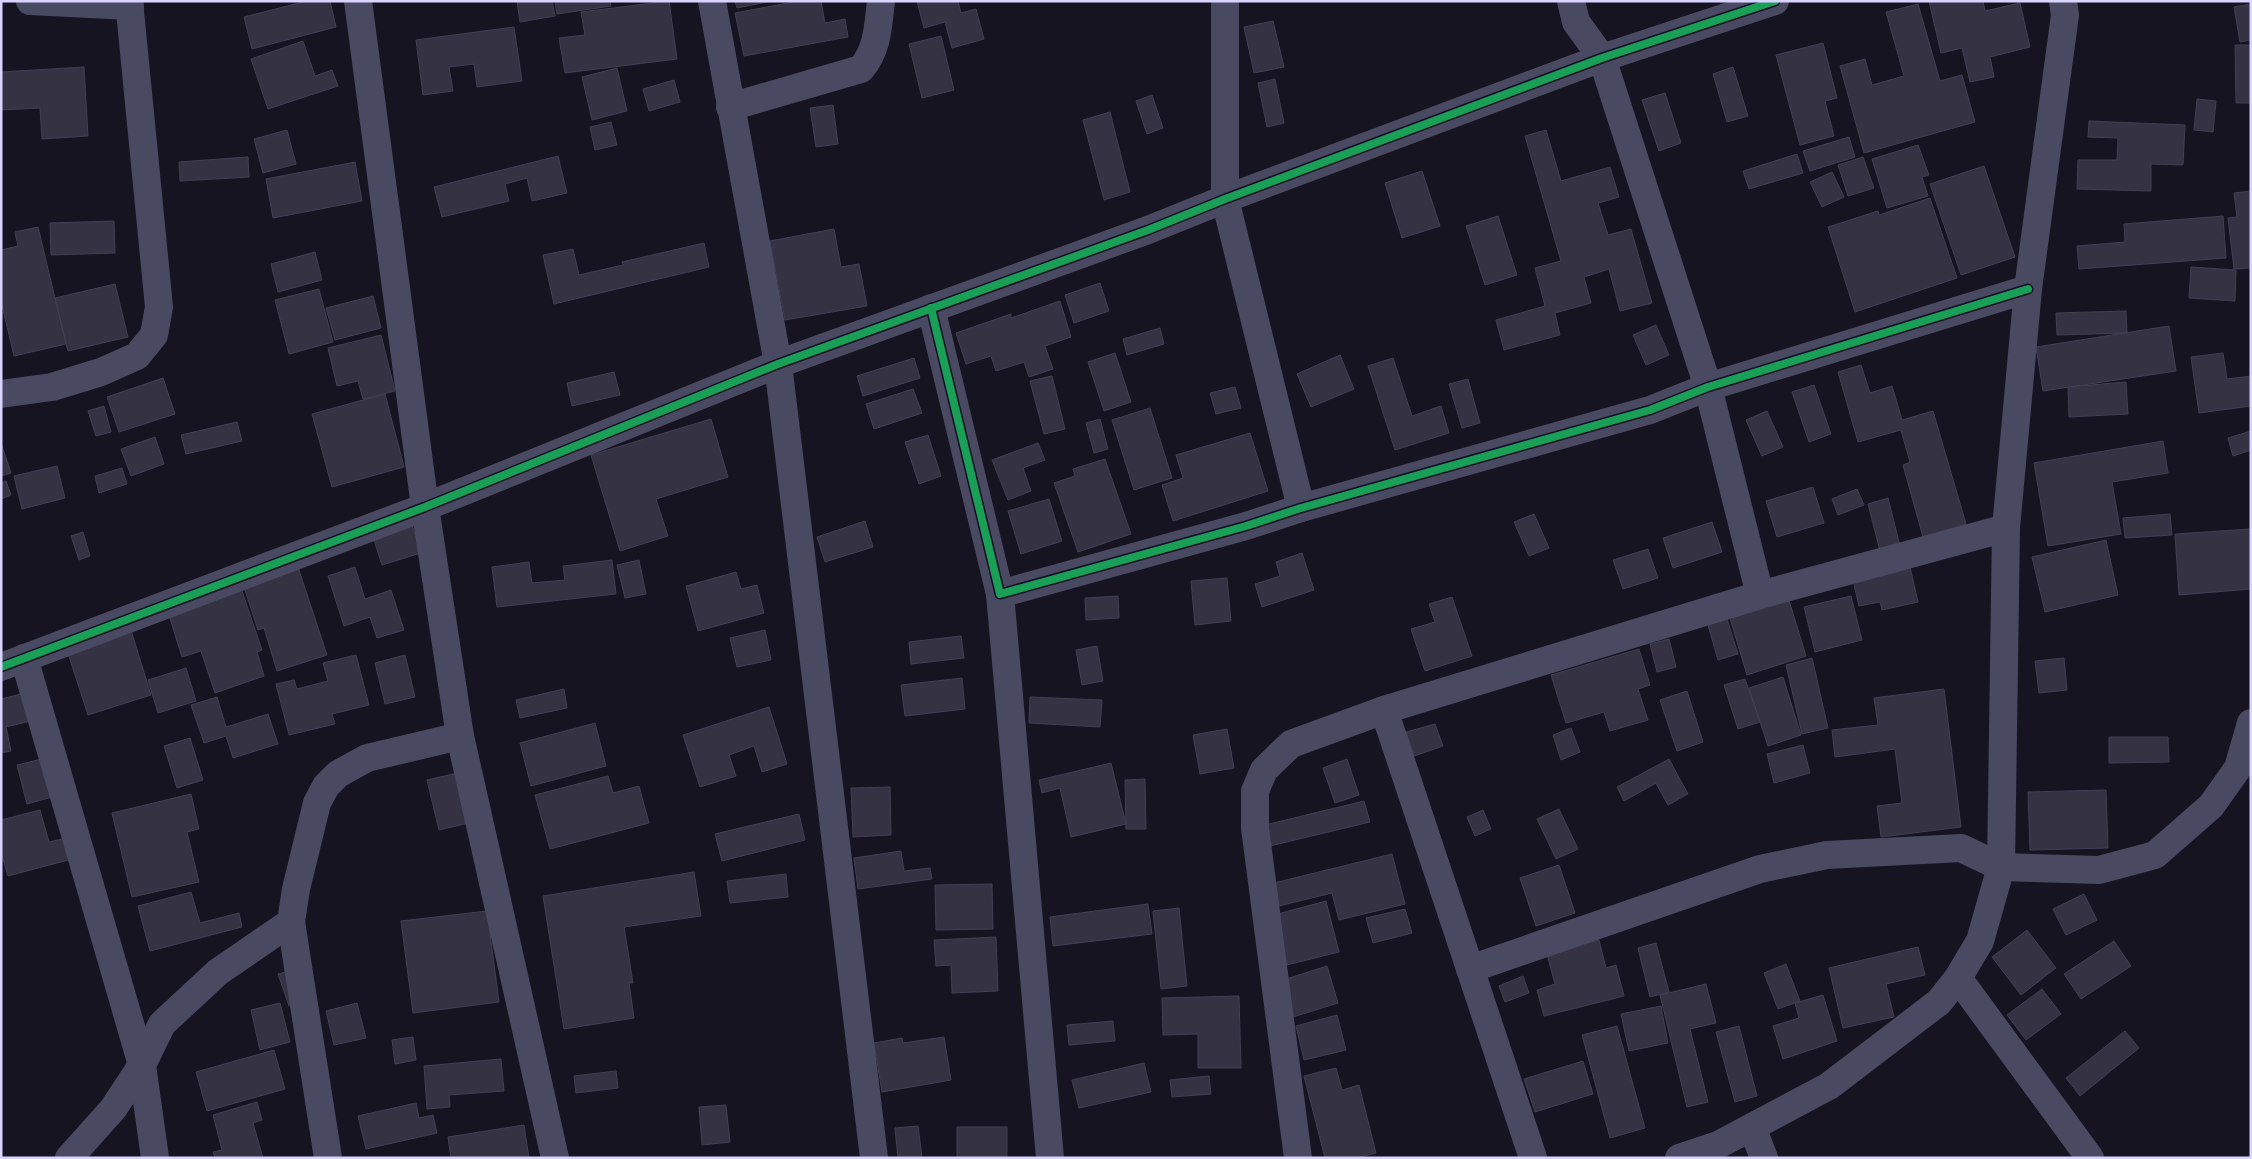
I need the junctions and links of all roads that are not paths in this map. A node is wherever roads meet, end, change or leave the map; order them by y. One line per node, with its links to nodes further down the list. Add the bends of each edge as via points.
1 (30, 1): 9 (street)
2 (358, 1): 18 (street)
3 (712, 1): 11 (street)
4 (881, 1): 11 (street, via 875,45 862,68)
5 (1225, 1): 12 (street)
6 (1571, 1): 10 (street, via 1576,22)
7 (1775, 1): 10 (street)
8 (2063, 1): 13 (street, via 2065,15)
9 (130, 4): 17 (street, via 159,307 154,336 137,356 101,372 52,387)
10 (1602, 58): 12 (street); 16 (street)
11 (730, 107): 15 (street)
12 (1225, 199): 14 (street); 19 (street)
13 (2028, 289): 16 (street); 20 (street)
14 (931, 308): 15 (street); 21 (street)
15 (778, 364): 18 (street); 37 (street)
16 (1708, 387): 19 (street, via 1650,410); 22 (street)
17 (1, 394)
18 (424, 507): 23 (street); 26 (street)
19 (1301, 508): 21 (street)
20 (2006, 528): 22 (street); 27 (street)
21 (1000, 594): 38 (street)
22 (1760, 595): 24 (street)
23 (13, 663): 31 (street)
24 (1384, 710): 29 (street); 39 (street, via 1291,744 1264,770 1255,791 1255,828)
25 (2251, 723): 27 (street, via 2233,776 2211,806 2155,855 2100,870)
26 (460, 736): 28 (street, via 367,758 338,774 326,786 317,803); 36 (street)
27 (2001, 867): 29 (street, via 1961,848 1811,858 1760,869); 30 (street, via 1980,941)
28 (291, 922): 31 (street, via 218,972 162,1024); 35 (street)
29 (1470, 969): 40 (street)
30 (1958, 978): 32 (street, via 1939,1002 1830,1086); 43 (street)
31 (142, 1065): 33 (street, via 113,1109); 34 (street)
32 (1752, 1127): 41 (street, via 1718,1145); 42 (street)
33 (69, 1158)
34 (155, 1158)
35 (328, 1158)
36 (555, 1158)
37 (874, 1158)
38 (1050, 1158)
39 (1298, 1158)
40 (1533, 1158)
41 (1679, 1158)
42 (1764, 1158)
43 (2090, 1158)

